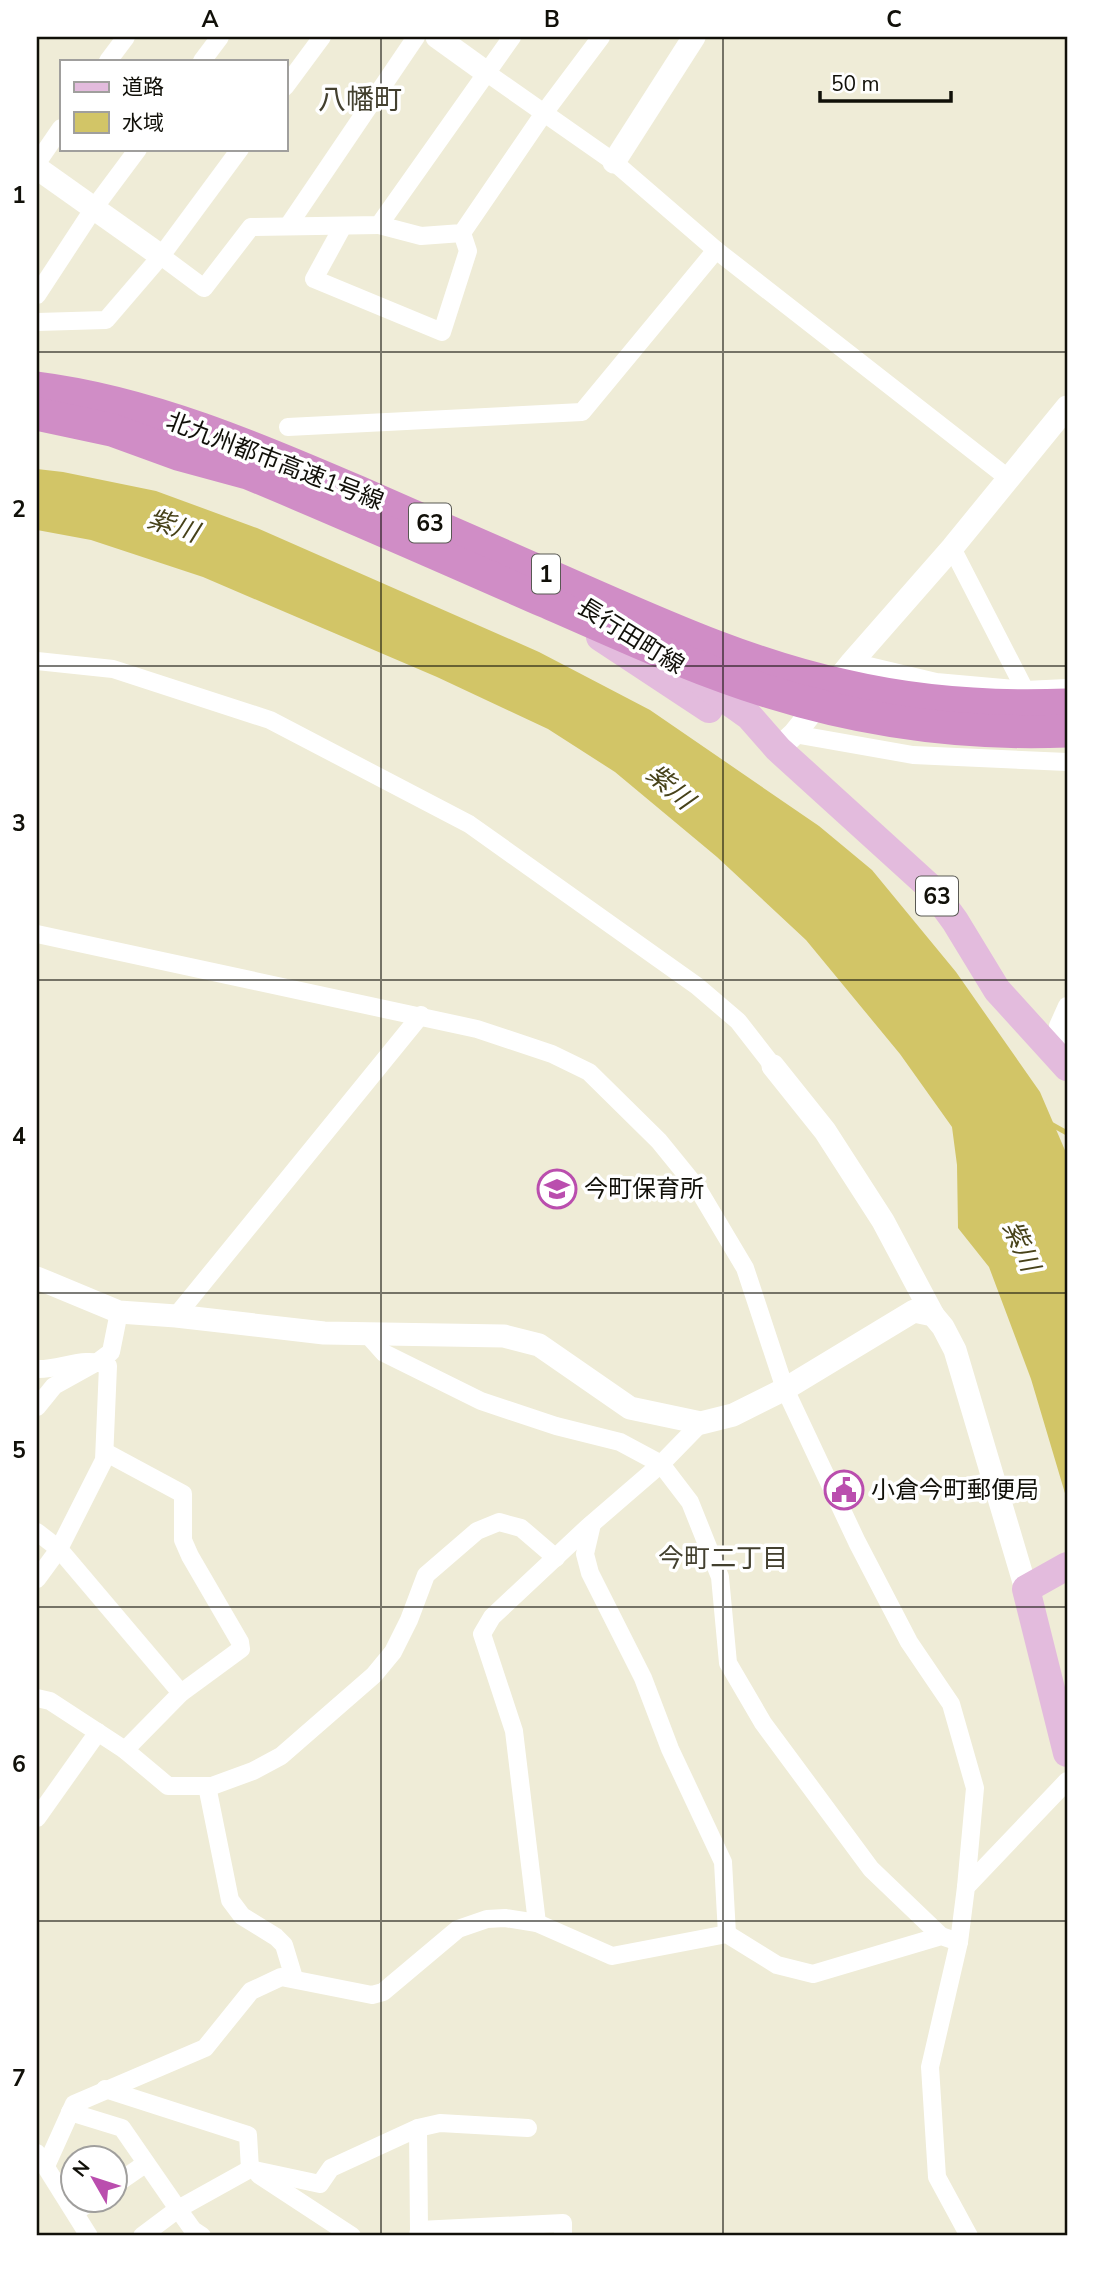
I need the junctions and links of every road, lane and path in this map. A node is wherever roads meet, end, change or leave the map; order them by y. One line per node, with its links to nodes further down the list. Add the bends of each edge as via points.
1 (126, 37): 9 (street)
2 (220, 37): 10 (street)
3 (322, 37): 12 (street)
4 (416, 37): 21 (street)
5 (437, 37): 11 (street)
6 (512, 37): 11 (street)
7 (601, 37): 13 (street)
8 (694, 37): 17 (street)
9 (109, 60)
10 (203, 60)
11 (486, 73): 13 (street); 20 (street)
12 (287, 84)
13 (544, 113): 17 (street); 23 (street)
14 (60, 130): 18 (street)
15 (137, 150): 19 (street)
16 (239, 150): 25 (street)
17 (614, 162): 24 (street)
18 (37, 166): 19 (street)
19 (94, 208): 25 (street); 26 (street)
20 (379, 225): 22 (street); 23 (street, via 421,236)
21 (288, 226): 22 (street); 25 (street, via 251,227 204,288)
22 (344, 226): 23 (street, via 314,279 442,331 468,251)
23 (462, 233)
24 (716, 250): 33 (street, via 582,412); 36 (street)
25 (161, 256): 27 (street, via 106,320)
26 (37, 295)
27 (37, 322)
28 (37, 379): 35 (highway, via 124,399)
29 (37, 388): 35 (highway, 北九州都市高速1号線 / 1, via 119,405); 43 (main road, 長行田町線 / 63, via 122,404 201,426 391,502 628,629)
30 (1067, 407): 36 (street)
31 (37, 414): 35 (highway, 北九州都市高速1号線 / 1)
32 (37, 420): 43 (main road, 長行田町線 / 63, via 218,463 397,533 604,639 739,729)
33 (288, 427)
34 (37, 435): 35 (highway)
35 (184, 440): 42 (highway, 北九州都市高速1号線 / 1, via 319,475 667,627 780,669 913,699 977,706); 44 (highway, 北九州都市高速1号線 / 1, via 260,478 653,648 770,692 906,724 976,731)
36 (1008, 478): 37 (street)
37 (952, 548): 39 (street); 41 (street)
38 (37, 661): 49 (street, via 113,669 270,720 469,824 696,986 738,1021)
39 (852, 662): 41 (street, via 936,682); 43 (street)
40 (1067, 688): 41 (street)
41 (1025, 690)
42 (1067, 705)
43 (786, 742): 44 (street, via 913,755); 50 (main road, 長行田町線 / 63, via 931,888 997,990)
44 (1066, 756)
45 (37, 934): 47 (street)
46 (1067, 1006): 48 (street, via 1058,1026)
47 (421, 1015): 54 (street); 58 (street, via 502,1037 589,1072 659,1141 698,1189 745,1268)
48 (1067, 1037)
49 (773, 1066): 53 (street, via 825,1132 876,1210)
50 (1067, 1067)
51 (37, 1279): 52 (street)
52 (119, 1312): 54 (street); 56 (street, via 111,1352)
53 (933, 1315): 58 (street, via 914,1311); 69 (street, via 955,1350)
54 (176, 1316): 55 (street)
55 (367, 1334): 60 (street, via 505,1336 539,1345 630,1408); 62 (street, via 384,1353 481,1401 620,1442)
56 (99, 1361): 57 (street); 59 (street, via 54,1386); 61 (street, via 108,1366)
57 (37, 1369)
58 (785, 1389): 60 (street, via 733,1415); 78 (street, via 883,1594 951,1704 975,1788)
59 (37, 1408)
60 (701, 1423): 62 (street)
61 (105, 1452): 65 (street); 70 (street, via 183,1494 183,1540 240,1642 241,1649)
62 (661, 1464): 63 (street); 81 (street, via 691,1502 720,1577 728,1663 762,1723 871,1869)
63 (592, 1524): 66 (street); 80 (street, via 585,1555 590,1573 643,1678 670,1749 723,1862)
64 (37, 1532): 65 (street)
65 (59, 1549): 68 (street); 70 (street)
66 (556, 1558): 76 (street, via 521,1528 499,1522 477,1531 426,1575 393,1652 374,1675 281,1756); 79 (street, via 492,1617 482,1634 514,1731)
67 (1067, 1566): 69 (main road)
68 (37, 1579)
69 (1031, 1586): 74 (main road)
70 (181, 1693): 73 (street)
71 (37, 1698): 72 (street, via 50,1701)
72 (97, 1732): 73 (street); 77 (street)
73 (125, 1750): 76 (street, via 168,1786)
74 (1067, 1752)
75 (1067, 1781): 78 (street)
76 (207, 1786): 83 (street, via 230,1900 242,1916 284,1945)
77 (37, 1818)
78 (966, 1887): 82 (street)
79 (537, 1923): 80 (street, via 612,1956); 83 (street, via 487,1919 458,1929 383,1992 372,1995)
80 (726, 1934): 81 (street, via 777,1965 813,1974)
81 (941, 1937): 82 (street)
82 (959, 1942): 101 (street, via 930,2067 937,2177)
83 (294, 1978): 84 (street, via 281,1977 251,1991 205,2048)
84 (105, 2089): 85 (street, via 75,2104); 90 (street, via 248,2135)
85 (70, 2112): 88 (street, via 122,2128); 89 (street)
86 (418, 2128): 87 (street, via 440,2123); 90 (street, via 331,2168 320,2185); 95 (street)
87 (528, 2128)
88 (145, 2164): 91 (street); 93 (street)
89 (43, 2169): 92 (street)
90 (250, 2169): 93 (street); 99 (street)
91 (130, 2174)
92 (60, 2192)
93 (177, 2210): 97 (street); 98 (street)
94 (76, 2214): 96 (street)
95 (419, 2233): 100 (street, via 563,2222)
96 (89, 2236)
97 (142, 2236)
98 (202, 2236)
99 (352, 2236)
100 (563, 2236)
101 (969, 2236)

